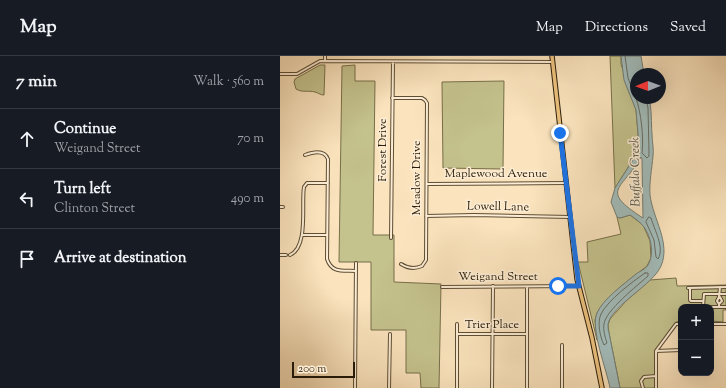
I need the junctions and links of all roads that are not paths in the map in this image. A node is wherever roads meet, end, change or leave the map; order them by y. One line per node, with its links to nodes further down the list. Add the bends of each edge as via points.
1 (325, 56): 3 (street)
2 (552, 56): 5 (main road)
3 (325, 61): 4 (street); 6 (street, via 301,72)
4 (393, 62): 5 (street); 7 (street, Forest Drive)
5 (552, 62): 10 (main road)
6 (280, 74)
7 (392, 98): 11 (street, Meadow Drive, via 420,98 426,101); 16 (street, Forest Drive)
8 (305, 155): 9 (street, via 319,152 326,155)
9 (328, 183): 14 (street, via 307,183 304,187); 15 (street)
10 (566, 183): 11 (street, Maplewood Avenue); 13 (main road)
11 (427, 184): 12 (street, Meadow Drive)
12 (426, 216): 13 (street, Lowell Lane); 21 (street, Meadow Drive, via 425,263 418,268)
13 (570, 217): 24 (main road)
14 (302, 235): 15 (street); 17 (street, via 295,252)
15 (328, 235): 22 (street, via 328,259 331,267 336,270)
16 (391, 238)
17 (290, 254)
18 (280, 255): 19 (street)
19 (286, 255)
20 (356, 263): 22 (street)
21 (401, 264)
22 (356, 271): 47 (street)
23 (493, 286): 25 (street, Weigand Street); 26 (street, Weigand Street); 41 (street)
24 (579, 286): 26 (street, Weigand Street); 53 (main road)
25 (442, 287)
26 (527, 287): 42 (street)
27 (720, 287): 28 (street); 29 (street); 31 (street, via 689,288 691,301)
28 (726, 287)
29 (719, 294): 30 (street); 31 (street, via 704,294); 33 (street)
30 (726, 294)
31 (703, 301)
32 (714, 307): 33 (street)
33 (719, 307): 34 (street)
34 (726, 307)
35 (457, 324): 40 (street)
36 (678, 324): 45 (street)
37 (714, 324): 38 (street)
38 (726, 324)
39 (390, 334): 48 (street)
40 (457, 334): 41 (street, Trier Place); 49 (street)
41 (492, 334): 42 (street, Trier Place); 50 (street)
42 (527, 334): 51 (street)
43 (562, 345): 52 (street)
44 (678, 350): 45 (street)
45 (656, 351): 46 (street)
46 (656, 376): 54 (street, via 644,377 641,381); 55 (street)
47 (355, 388)
48 (389, 388)
49 (457, 388)
50 (492, 388)
51 (527, 388)
52 (562, 388)
53 (602, 388)
54 (643, 388)
55 (656, 388)

